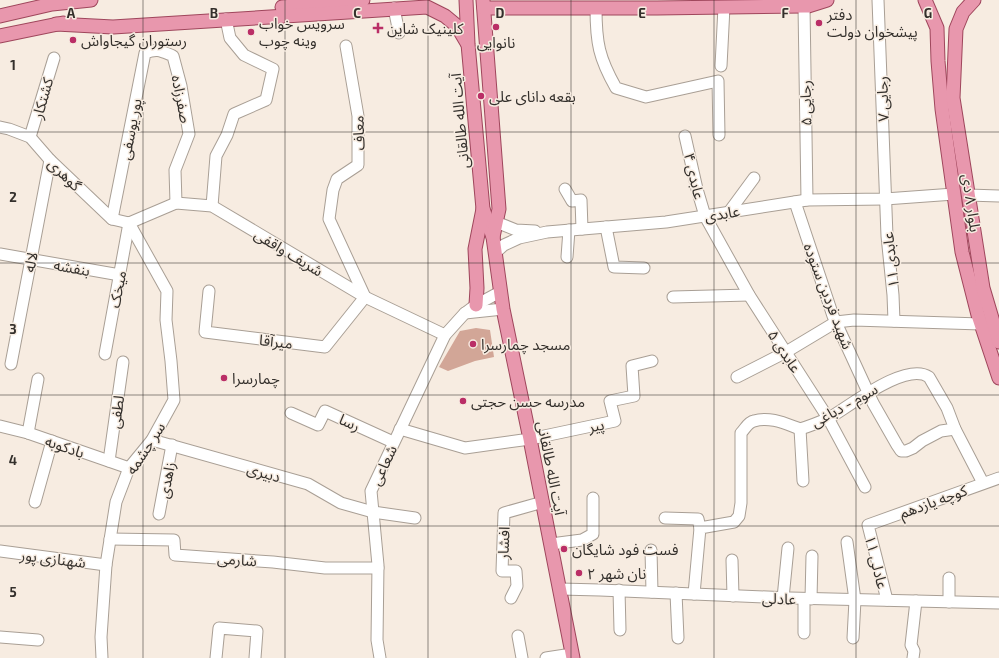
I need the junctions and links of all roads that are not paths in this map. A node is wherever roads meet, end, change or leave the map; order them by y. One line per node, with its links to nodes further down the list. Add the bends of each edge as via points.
1 (91, 0): 8 (main road)
2 (363, 0): 18 (main road)
3 (466, 0): 23 (main road, آیت الله طالقانی)
4 (827, 0): 12 (main road)
5 (878, 0): 40 (street, رجایی ۷)
6 (926, 0): 19 (main road, بلوار ۸ دی)
7 (974, 0): 20 (main road, بلوار ۸ دی, via 963,12)
8 (49, 3): 16 (main road)
9 (429, 3): 14 (main road); 23 (main road, via 457,26)
10 (483, 4): 11 (main road); 29 (main road, آیت الله طالقانی)
11 (510, 4): 15 (main road)
12 (804, 6): 13 (main road); 41 (street, رجایی ۵)
13 (724, 7): 15 (main road); 27 (street)
14 (394, 8): 17 (main road); 21 (street)
15 (596, 8): 32 (street, via 596,33 600,55 616,88 646,97 718,82)
16 (0, 16)
17 (226, 19): 18 (main road, via 113,26); 44 (street, via 230,38 244,55 273,69 266,100 234,114 216,156)
18 (56, 24): 22 (main road)
19 (937, 28): 20 (main road, via 940,23 946,21 952,23); 37 (main road, بلوار ۸ دی, via 942,109)
20 (956, 29): 38 (main road, بلوار ۸ دی, via 953,98)
21 (399, 33)
22 (0, 36)
23 (468, 44): 30 (main road, آیت الله طالقانی)
24 (346, 46): 65 (street, معاف, via 358,116 358,165 337,179 329,219)
25 (158, 49): 43 (street, صفرزاده, via 173,56 189,134 175,170); 48 (street, پور یوسفی, via 145,52)
26 (54, 58): 33 (street, کشتکار)
27 (721, 66)
28 (0, 127): 33 (street, گوهری)
29 (493, 128): 30 (main road); 49 (main road, آیت الله طالقانی, via 499,209)
30 (475, 130): 45 (main road, آیت الله طالقانی)
31 (686, 136): 47 (street, عابدی ۴)
32 (719, 136)
33 (30, 137): 34 (street, گوهری)
34 (50, 160): 48 (street, گوهری); 59 (street, لاله)
35 (754, 178): 46 (street)
36 (565, 189): 52 (street, via 572,202 581,200)
37 (954, 194): 40 (street, عابدی); 72 (main road, بلوار ۸ دی, via 962,252)
38 (968, 195): 39 (street); 74 (main road, بلوار ۸ دی, via 983,288)
39 (999, 196)
40 (885, 199): 41 (street, عابدی); 70 (street, عابدی ۱۱)
41 (807, 200): 42 (street, عابدی)
42 (795, 202): 46 (street, عابدی); 71 (street, شهید فردین ستوده)
43 (176, 203): 44 (street, شریف واقفی); 50 (street, شریف واقفی)
44 (212, 206): 65 (street, شریف واقفی)
45 (483, 209): 55 (main road, آیت الله طالقانی); 67 (main road, via 475,249)
46 (729, 212): 47 (street, عابدی)
47 (705, 216): 51 (street, عابدی); 64 (street, عابدی ۵)
48 (112, 219): 50 (street)
49 (496, 222): 54 (street, via 516,230); 55 (main road, آیت الله طالقانی)
50 (129, 223): 61 (street, میخک); 92 (street, سر چشمه, via 167,291 166,320 174,400)
51 (606, 227): 52 (street, عابدی); 60 (street, via 614,267)
52 (582, 229): 53 (street, عابدی)
53 (569, 230): 54 (street, عابدی); 58 (street)
54 (547, 232): 56 (street, عابدی, via 519,238 504,245)
55 (493, 237): 56 (main road, آیت الله طالقانی)
56 (495, 253): 63 (main road, آیت الله طالقانی)
57 (0, 254): 59 (street, بنفشه)
58 (567, 257)
59 (31, 260): 61 (street, بنفشه); 79 (street, لاله)
60 (644, 268)
61 (120, 275): 76 (street, میخک)
62 (210, 291): 65 (street, میرآقا, via 205,332 325,347)
63 (500, 292): 67 (street, شعاعی); 68 (main road, آیت الله طالقانی)
64 (748, 295): 66 (street); 75 (street, عابدی ۵)
65 (365, 296): 73 (street, شریف واقفی)
66 (673, 297)
67 (476, 305): 69 (street, شعاعی)
68 (503, 310): 69 (street); 91 (main road, آیت الله طالقانی)
69 (464, 314): 73 (street, شعاعی)
70 (894, 321): 71 (street); 72 (street)
71 (836, 322): 75 (street); 83 (street, شهید فردین ستوده)
72 (980, 324): 81 (main road, بلوار ۸ دی)
73 (445, 334): 87 (street, شعاعی)
74 (999, 342)
75 (786, 352): 80 (street); 85 (street, عابدی ۵)
76 (105, 354)
77 (652, 361): 91 (street, پیر, via 632,366 634,396 610,401 615,421)
78 (123, 362): 96 (street, لطفی)
79 (11, 364)
80 (737, 377)
81 (999, 378)
82 (38, 380): 90 (street)
83 (868, 393): 85 (street, سوم - دباغی); 89 (street, سوم - دباغی, via 898,378 926,375 947,408); 89 (street, شهید فردین ستوده, via 902,451 913,448 941,431)
84 (291, 413): 94 (street, رسا, via 318,425 326,411)
85 (828, 418): 88 (street, سوم - دباغی); 101 (street, عابدی ۵)
86 (0, 426): 90 (street, بادکوبه)
87 (400, 429): 91 (street, via 465,448); 94 (street, شعاعی)
88 (800, 429): 99 (street); 110 (street, سوم - دباغی, via 775,420 754,420 748,425 741,433 739,516 734,522)
89 (955, 429): 100 (street, سوم - دباغی)
90 (28, 433): 93 (street, بادکوبه)
91 (530, 439): 104 (main road, آیت الله طالقانی)
92 (152, 440): 95 (street, دبیری); 97 (street, سر چشمه)
93 (52, 441): 96 (street, بادکوبه); 103 (street)
94 (393, 442): 105 (street, شعاعی, via 371,491)
95 (172, 446): 105 (street, دبیری, via 308,484 341,504); 106 (street, زاهدی)
96 (109, 461): 97 (street, بادکوبه)
97 (129, 468): 111 (street, سر چشمه, via 116,502)
98 (999, 478): 100 (street, کوچه یازدهم)
99 (803, 481)
100 (983, 483): 109 (street, کوچه یازدهم)
101 (865, 487)
102 (593, 498): 113 (street, via 593,534 582,540)
103 (35, 502)
104 (543, 502): 113 (main road, آیت الله طالقانی); 128 (street, افشار, via 504,513 502,571 516,571 517,586)
105 (373, 512): 107 (street, دبیری); 120 (street, شعاعی)
106 (159, 514)
107 (415, 518)
108 (665, 518): 110 (street, via 698,519)
109 (868, 525): 132 (street, عادلی ۱۱)
110 (700, 528): 126 (street)
111 (110, 539): 119 (street, سر چشمه); 120 (street, شارمی, via 174,540 175,555 325,568)
112 (848, 542): 131 (street)
113 (551, 544): 122 (main road, آیت الله طالقانی)
114 (788, 548): 129 (street)
115 (651, 550): 124 (street)
116 (0, 551): 119 (street, شهنازی پور)
117 (812, 556): 130 (street)
118 (732, 560): 127 (street)
119 (106, 565): 145 (street, سر چشمه)
120 (378, 568): 148 (street, شعاعی, via 377,640)
121 (949, 578): 134 (street)
122 (560, 589): 123 (street, عادلی); 144 (main road, آیت الله طالقانی)
123 (619, 590): 124 (street, عادلی); 136 (street)
124 (652, 592): 125 (street, عادلی)
125 (676, 593): 126 (street, عادلی); 140 (street)
126 (694, 594): 127 (street, عادلی)
127 (733, 596): 129 (street, عادلی)
128 (511, 598)
129 (782, 598): 130 (street, عادلی)
130 (807, 599): 131 (street, عادلی); 137 (street)
131 (856, 600): 132 (street, عادلی); 141 (street)
132 (887, 600): 133 (street, عادلی)
133 (916, 601): 134 (street, عادلی); 143 (street, via 911,645)
134 (949, 602): 135 (street, عادلی)
135 (999, 603)
136 (620, 630)
137 (804, 632)
138 (518, 636): 149 (street)
139 (0, 637): 142 (street)
140 (678, 638)
141 (853, 638)
142 (38, 640)
143 (914, 655)
144 (573, 656): 150 (street)
145 (102, 658)
146 (216, 658): 147 (street, via 219,628 257,631)
147 (255, 658)
148 (380, 658)
149 (522, 658)
150 (546, 658)

